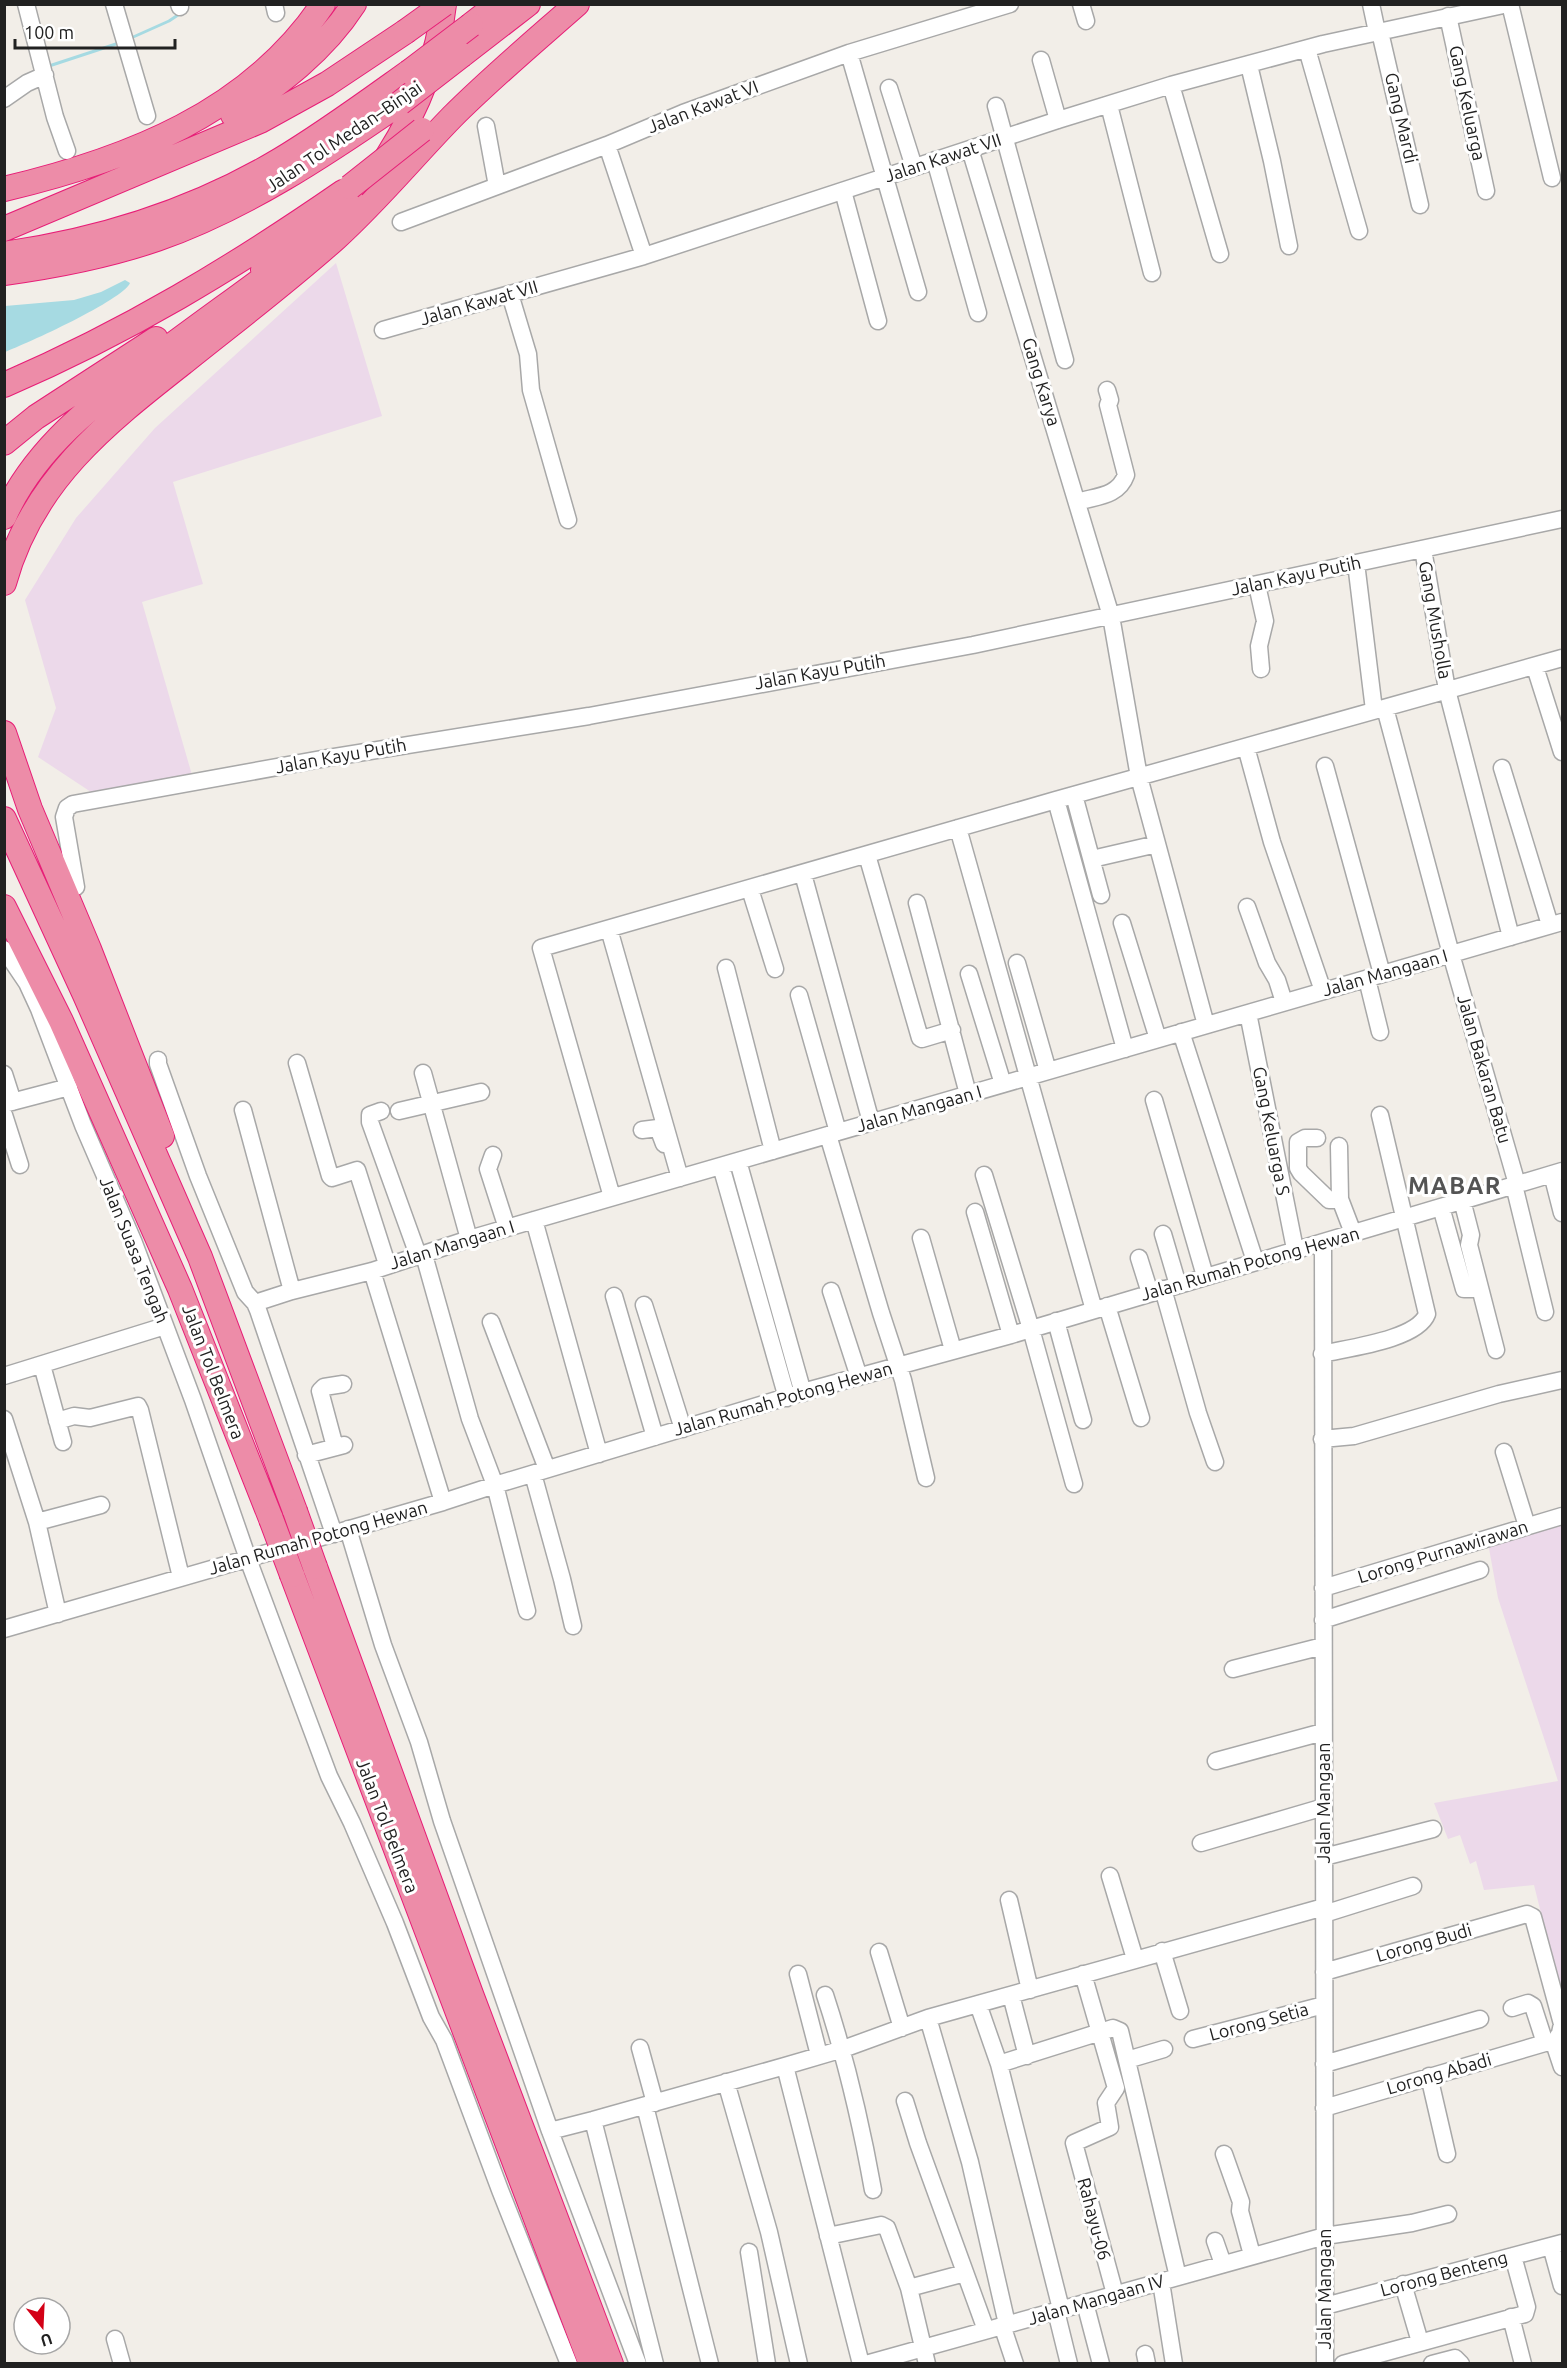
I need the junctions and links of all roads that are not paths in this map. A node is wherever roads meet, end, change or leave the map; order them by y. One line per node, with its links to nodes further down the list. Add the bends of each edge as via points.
1 (26, 4): 20 (street)
2 (114, 4): 27 (street)
3 (323, 4): 40 (highway, via 290,48 266,69 225,102 168,135 84,168)
4 (354, 4): 41 (highway, via 313,54 274,86 196,138)
5 (444, 4): 41 (highway, bridge, via 353,68 291,104 226,137); 44 (highway, via 434,58 419,99 388,156)
6 (498, 4): 50 (highway, Jalan Tol Medan–Binjai, bridge, via 361,107 280,160 216,193 95,237)
7 (528, 4): 53 (highway, Jalan Tol Medan–Binjai, bridge, via 400,103 282,181 196,224 122,250)
8 (576, 4): 30 (highway)
9 (1010, 4): 17 (street, Jalan Kawat VI)
10 (1081, 4): 14 (street)
11 (1371, 4): 15 (street, Gang Mardi)
12 (1509, 4): 13 (street, Jalan Kawat VII); 38 (street)
13 (1448, 16): 15 (street, Jalan Kawat VII); 43 (street, Gang Keluarga)
14 (1086, 21)
15 (1379, 32): 16 (street, Jalan Kawat VII); 45 (street, Gang Mardi)
16 (1307, 49): 19 (street, Jalan Kawat VII); 48 (street)
17 (849, 53): 32 (street, Jalan Kawat VI); 37 (street)
18 (1041, 60): 28 (street)
19 (1249, 64): 21 (street, Jalan Kawat VII); 49 (street)
20 (43, 70): 23 (street); 24 (street); 34 (street)
21 (1171, 85): 25 (street, Jalan Kawat VII); 51 (street)
22 (889, 88): 36 (street)
23 (4, 89)
24 (4, 99)
25 (1110, 105): 28 (street, Jalan Kawat VII); 54 (street)
26 (996, 106): 31 (street)
27 (147, 116)
28 (1058, 120): 31 (street, Jalan Kawat VII)
29 (486, 126): 39 (street)
30 (424, 138): 44 (highway, bridge); 70 (highway, via 337,237 138,398 72,460 42,497 22,531)
31 (1005, 138): 33 (street, Jalan Kawat VII); 60 (street)
32 (607, 145): 39 (street, Jalan Kawat VI); 52 (street)
33 (970, 149): 35 (street, Jalan Kawat VII); 64 (street, Gang Karya)
34 (67, 151)
35 (935, 160): 36 (street, Jalan Kawat VII); 57 (street)
36 (914, 167): 37 (street, Jalan Kawat VII)
37 (884, 177): 42 (street, Jalan Kawat VII); 55 (street)
38 (1552, 178)
39 (497, 186): 46 (street, Jalan Kawat VI)
40 (4, 187)
41 (97, 190): 47 (highway)
42 (843, 191): 52 (street, Jalan Kawat VII); 58 (street)
43 (1486, 191)
44 (352, 193): 61 (highway, via 175,301); 63 (highway, via 297,247 36,417); 65 (highway, via 330,224 293,256 77,419 34,467)
45 (1420, 205)
46 (401, 222)
47 (4, 229)
48 (1359, 231)
49 (1289, 246)
50 (4, 254)
51 (1220, 254)
52 (644, 256): 56 (street, Jalan Kawat VII)
53 (4, 273)
54 (1152, 273)
55 (918, 292)
56 (510, 294): 59 (street, Jalan Kawat VII); 67 (street, via 528,354 531,390)
57 (978, 313)
58 (878, 321)
59 (383, 330)
60 (1065, 360)
61 (4, 385)
62 (1107, 390): 64 (street, via 1126,475 1113,492)
63 (4, 443)
64 (1077, 502): 72 (street, Gang Karya)
65 (4, 517)
66 (1563, 519): 68 (street, Jalan Kayu Putih)
67 (568, 520)
68 (1423, 549): 69 (street, Jalan Kayu Putih); 76 (street, Gang Musholla)
69 (1356, 563): 71 (street, Jalan Kayu Putih); 77 (street, Jalan Bakaran Batu)
70 (4, 583)
71 (1257, 585): 72 (street, Jalan Kayu Putih); 75 (street, via 1265,621 1259,646)
72 (1111, 616): 84 (street, Gang Karya); 95 (street, Jalan Kayu Putih, via 589,716 73,804 64,817)
73 (1563, 658): 74 (street)
74 (1534, 667): 76 (street); 80 (street)
75 (1261, 669)
76 (1447, 690): 77 (street); 104 (street, Gang Musholla)
77 (1379, 709): 79 (street); 106 (street, Jalan Bakaran Batu)
78 (4, 733): 117 (highway, via 30,809)
79 (1246, 747): 84 (street); 113 (street, via 1272,842)
80 (1563, 752)
81 (1325, 766): 112 (street)
82 (1502, 768): 102 (street)
83 (4, 775): 117 (highway)
84 (1139, 777): 85 (street); 89 (street, Gang Karya)
85 (1074, 795): 86 (street); 92 (street)
86 (1056, 800): 88 (street); 93 (street)
87 (4, 819): 181 (highway)
88 (957, 828): 90 (street); 129 (street)
89 (1157, 844): 92 (street); 118 (street, Gang Karya)
90 (867, 855): 94 (street); 119 (street, via 920,1038)
91 (4, 856): 178 (highway, via 129,1141)
92 (1093, 862): 93 (street); 97 (street)
93 (1076, 871): 123 (street)
94 (802, 874): 96 (street); 141 (street)
95 (76, 887)
96 (750, 889): 103 (street); 110 (street)
97 (1101, 895)
98 (917, 903): 119 (street)
99 (1247, 908): 115 (street)
100 (7, 911): 178 (highway)
101 (1122, 923): 122 (street)
102 (1559, 925): 104 (street, Jalan Mangaan I)
103 (609, 929): 153 (street); 155 (street, via 541,948)
104 (1511, 937): 106 (street, Jalan Mangaan I)
105 (4, 949): 108 (street, Jalan Suasa Tengah)
106 (1451, 954): 112 (street, Jalan Mangaan I); 154 (street, Jalan Bakaran Batu)
107 (1017, 963): 126 (street)
108 (10, 966): 131 (street, Jalan Suasa Tengah, via 27,983)
109 (726, 968): 146 (street)
110 (776, 969)
111 (969, 974): 130 (street)
112 (1374, 976): 113 (street, Jalan Mangaan I); 121 (street)
113 (1323, 991): 115 (street, Jalan Mangaan I)
114 (799, 994): 143 (street)
115 (1284, 1002): 116 (street, Jalan Mangaan I)
116 (1248, 1013): 118 (street, Jalan Mangaan I); 169 (street, Gang Keluarga S)
117 (116, 1018): 181 (highway, via 152,1107)
118 (1206, 1025): 120 (street, Jalan Mangaan I)
119 (952, 1030): 133 (street)
120 (1181, 1032): 122 (street, Jalan Mangaan I); 172 (street)
121 (1380, 1032)
122 (1158, 1039): 123 (street, Jalan Mangaan I)
123 (1125, 1049): 126 (street, Jalan Mangaan I)
124 (158, 1060): 184 (street, via 198,1176 245,1292)
125 (297, 1063): 175 (street, via 330,1176 357,1171)
126 (1048, 1071): 129 (street, Jalan Mangaan I)
127 (423, 1073): 135 (street)
128 (4, 1074): 136 (street)
129 (1029, 1076): 130 (street, Jalan Mangaan I); 186 (street)
130 (1003, 1084): 133 (street, Jalan Mangaan I)
131 (69, 1087): 136 (street); 190 (street, Jalan Suasa Tengah)
132 (481, 1092): 135 (street)
133 (968, 1094): 141 (street, Jalan Mangaan I)
134 (1154, 1100): 176 (street)
135 (431, 1105): 139 (street); 167 (street)
136 (7, 1107): 149 (street)
137 (243, 1110): 182 (street)
138 (381, 1111): 170 (street, via 370,1115 370,1122)
139 (399, 1111)
140 (1380, 1115): 161 (street)
141 (871, 1122): 143 (street, Jalan Mangaan I)
142 (642, 1130): 153 (street, via 654,1127 660,1131)
143 (832, 1133): 146 (street, Jalan Mangaan I); 197 (street)
144 (1317, 1138): 156 (street, via 1298,1142 1298,1168 1329,1200)
145 (1339, 1146): 156 (street)
146 (773, 1150): 148 (street, Jalan Mangaan I)
147 (494, 1155): 163 (street, via 488,1169)
148 (738, 1161): 150 (street, Jalan Mangaan I); 202 (street)
149 (20, 1165)
150 (721, 1166): 153 (street, Jalan Mangaan I); 202 (street)
151 (1557, 1172): 154 (street, Jalan Rumah Potong Hewan); 160 (street)
152 (984, 1175): 173 (street)
153 (677, 1178): 155 (street, Jalan Mangaan I)
154 (1516, 1185): 157 (street, Jalan Rumah Potong Hewan); 187 (street, Jalan Bakaran Batu)
155 (612, 1197): 162 (street, Jalan Mangaan I)
156 (1340, 1199): 164 (street)
157 (1462, 1200): 158 (street, Jalan Rumah Potong Hewan); 177 (street)
158 (1441, 1207): 161 (street, Jalan Rumah Potong Hewan); 177 (street, via 1464,1289)
159 (975, 1212): 174 (street)
160 (1563, 1213)
161 (1404, 1218): 164 (street, Jalan Rumah Potong Hewan); 195 (street, via 1427,1309 1425,1320 1396,1337)
162 (534, 1220): 163 (street, Jalan Mangaan I); 212 (street)
163 (507, 1228): 167 (street, Jalan Mangaan I)
164 (1353, 1233): 168 (street, Jalan Rumah Potong Hewan)
165 (1163, 1234): 179 (street)
166 (921, 1238): 193 (street)
167 (469, 1239): 170 (street, Jalan Mangaan I)
168 (1323, 1242): 169 (street, Jalan Rumah Potong Hewan); 195 (street, Jalan Mangaan)
169 (1295, 1249): 172 (street, Jalan Rumah Potong Hewan)
170 (421, 1255): 175 (street, Jalan Mangaan I); 218 (street, via 470,1419)
171 (1139, 1258): 179 (street)
172 (1255, 1261): 176 (street, Jalan Rumah Potong Hewan)
173 (1010, 1262): 174 (street); 191 (street)
174 (992, 1267): 192 (street)
175 (379, 1268): 182 (street, Jalan Mangaan I); 219 (street)
176 (1204, 1276): 179 (street, Jalan Rumah Potong Hewan)
177 (1480, 1288): 194 (street)
178 (180, 1289): 313 (highway, Jalan Tol Belmera, bridge)
179 (1164, 1289): 186 (street, Jalan Rumah Potong Hewan); 214 (street)
180 (831, 1291): 199 (street)
181 (214, 1292): 314 (highway, Jalan Tol Belmera, bridge)
182 (284, 1294): 184 (street, Jalan Mangaan I)
183 (614, 1296): 208 (street)
184 (255, 1303): 213 (street)
185 (644, 1305): 207 (street)
186 (1100, 1308): 188 (street, Jalan Rumah Potong Hewan); 203 (street)
187 (1545, 1312)
188 (1056, 1321): 191 (street, Jalan Rumah Potong Hewan); 205 (street)
189 (491, 1322): 215 (street)
190 (165, 1326): 196 (street); 225 (street, Jalan Suasa Tengah)
191 (1031, 1329): 192 (street, Jalan Rumah Potong Hewan); 217 (street)
192 (1011, 1335): 193 (street, Jalan Rumah Potong Hewan)
193 (953, 1350): 197 (street, Jalan Rumah Potong Hewan)
194 (1496, 1350)
195 (1322, 1354): 209 (street, Jalan Mangaan)
196 (42, 1365): 198 (street); 206 (street)
197 (899, 1365): 199 (street, Jalan Rumah Potong Hewan); 216 (street)
198 (4, 1376)
199 (859, 1377): 202 (street, Jalan Rumah Potong Hewan)
200 (1563, 1380): 209 (street, via 1499,1394 1354,1436)
201 (343, 1383): 213 (street, via 320,1391 340,1446)
202 (795, 1396): 207 (street, Jalan Rumah Potong Hewan)
203 (1141, 1418)
204 (4, 1419): 222 (street)
205 (1083, 1420)
206 (57, 1421): 210 (street); 227 (street, via 74,1416 90,1418 138,1406)
207 (683, 1429): 208 (street, Jalan Rumah Potong Hewan)
208 (655, 1437): 212 (street, Jalan Rumah Potong Hewan)
209 (1322, 1439): 228 (street, Jalan Mangaan)
210 (63, 1442)
211 (1504, 1452): 223 (street)
212 (599, 1454): 215 (street, Jalan Rumah Potong Hewan)
213 (306, 1455): 224 (street)
214 (1215, 1462)
215 (540, 1471): 218 (street, Jalan Rumah Potong Hewan); 232 (street)
216 (926, 1478)
217 (1074, 1484)
218 (495, 1485): 219 (street, Jalan Rumah Potong Hewan); 229 (street)
219 (443, 1502): 224 (street, Jalan Rumah Potong Hewan)
220 (101, 1505): 222 (street)
221 (1563, 1516): 223 (street, Lorong Purnawirawan)
222 (37, 1522): 230 (street)
223 (1527, 1526): 228 (street, Lorong Purnawirawan)
224 (341, 1532): 225 (street, Jalan Rumah Potong Hewan); 282 (street, via 419,1742 442,1821)
225 (248, 1559): 227 (street, Jalan Rumah Potong Hewan); 312 (street, Jalan Suasa Tengah, via 329,1776 444,2040)
226 (1480, 1570): 231 (street)
227 (181, 1577): 230 (street, Jalan Rumah Potong Hewan)
228 (1323, 1588): 231 (street, Jalan Mangaan)
229 (527, 1611)
230 (58, 1614): 233 (street, Jalan Rumah Potong Hewan)
231 (1323, 1620): 234 (street, Jalan Mangaan)
232 (573, 1626)
233 (4, 1629)
234 (1323, 1646): 235 (street); 236 (street, Jalan Mangaan)
235 (1233, 1670)
236 (1323, 1732): 237 (street); 238 (street, Jalan Mangaan)
237 (1216, 1761)
238 (1324, 1807): 240 (street); 241 (street, Jalan Mangaan)
239 (1433, 1829): 241 (street)
240 (1201, 1843)
241 (1324, 1857): 245 (street, Jalan Mangaan)
242 (1110, 1876): 248 (street)
243 (1413, 1886): 245 (street)
244 (1009, 1900): 252 (street)
245 (1324, 1910): 246 (street); 249 (street, Jalan Mangaan)
246 (1162, 1951): 248 (street); 258 (street)
247 (879, 1952): 261 (street)
248 (1135, 1959): 251 (street)
249 (1324, 1972): 256 (street, Jalan Mangaan); 264 (street, Lorong Budi, via 1524,1914 1533,1917 1562,2024 1560,2033)
250 (798, 1974): 268 (street)
251 (1083, 1974): 252 (street); 262 (street)
252 (1030, 1990): 254 (street)
253 (825, 1995): 266 (street)
254 (1011, 1995): 255 (street); 269 (street)
255 (978, 2004): 259 (street); 270 (street)
256 (1324, 2005): 263 (street, Lorong Setia); 272 (street, Jalan Mangaan)
257 (1512, 2008): 264 (street, via 1531,2004)
258 (1180, 2011)
259 (928, 2018): 261 (street); 306 (street, via 970,2162)
260 (1480, 2019): 272 (street)
261 (902, 2028): 266 (street)
262 (1099, 2032): 269 (street); 271 (street, via 1113,2028 1120,2031); 277 (street)
263 (1193, 2040)
264 (1549, 2043): 274 (street); 275 (street, Lorong Abadi)
265 (640, 2048): 279 (street)
266 (843, 2049): 268 (street); 285 (street)
267 (1164, 2049): 271 (street)
268 (819, 2055): 273 (street)
269 (1027, 2056): 270 (street)
270 (999, 2064): 304 (street)
271 (1128, 2064): 277 (street); 296 (street)
272 (1324, 2064): 280 (street, Jalan Mangaan)
273 (785, 2066): 276 (street); 287 (street)
274 (1563, 2067)
275 (1429, 2076): 280 (street, Lorong Abadi); 284 (street)
276 (726, 2082): 279 (street); 319 (street, via 769,2232)
277 (1116, 2088): 301 (street, Rahayu-06, via 1106,2103 1110,2127 1074,2143)
278 (905, 2101): 295 (street)
279 (650, 2104): 281 (street); 317 (street)
280 (1324, 2108): 288 (street, Jalan Mangaan)
281 (593, 2120): 282 (street); 316 (street)
282 (550, 2131): 315 (street)
283 (1224, 2154): 292 (street, via 1235,2179)
284 (1447, 2154)
285 (873, 2190)
286 (1448, 2214): 288 (street, Jalan Mangaan IV)
287 (828, 2236): 300 (street, via 885,2225); 320 (street)
288 (1325, 2236): 292 (street, Jalan Mangaan IV); 303 (street, Jalan Mangaan)
289 (1215, 2241): 294 (street)
290 (1557, 2244): 293 (street, Lorong Benteng); 299 (street)
291 (748, 2252): 318 (street)
292 (1252, 2255): 294 (street, Jalan Mangaan IV)
293 (1513, 2256): 298 (street, Lorong Benteng); 305 (street)
294 (1222, 2265): 296 (street, Jalan Mangaan IV)
295 (965, 2273): 300 (street); 306 (street)
296 (1178, 2277): 297 (street, Jalan Mangaan IV)
297 (1161, 2282): 301 (street, Jalan Mangaan IV); 325 (street)
298 (1403, 2284): 303 (street, Lorong Benteng); 308 (street)
299 (1563, 2286)
300 (909, 2288): 309 (street)
301 (1115, 2294): 302 (street, Jalan Mangaan IV)
302 (1085, 2303): 304 (street, Jalan Mangaan IV); 324 (street)
303 (1325, 2306): 326 (street, Jalan Mangaan)
304 (1059, 2310): 306 (street, Jalan Mangaan IV); 323 (street)
305 (1519, 2314): 308 (street); 331 (street)
306 (998, 2327): 309 (street, Jalan Mangaan IV); 322 (street)
307 (115, 2339): 311 (street)
308 (1417, 2343): 327 (street); 328 (street)
309 (925, 2356): 310 (street, Jalan Mangaan IV)
310 (886, 2361): 321 (street, Jalan Mangaan IV)
311 (122, 2364)
312 (569, 2364)
313 (591, 2364)
314 (611, 2364)
315 (638, 2364)
316 (655, 2364)
317 (710, 2364)
318 (767, 2364)
319 (799, 2364)
320 (861, 2364)
321 (866, 2364)
322 (1015, 2364)
323 (1069, 2364)
324 (1101, 2364)
325 (1174, 2364)
326 (1325, 2364)
327 (1343, 2364)
328 (1425, 2364)
329 (1432, 2364): 330 (street, via 1455,2358)
330 (1461, 2364)
331 (1523, 2364)

